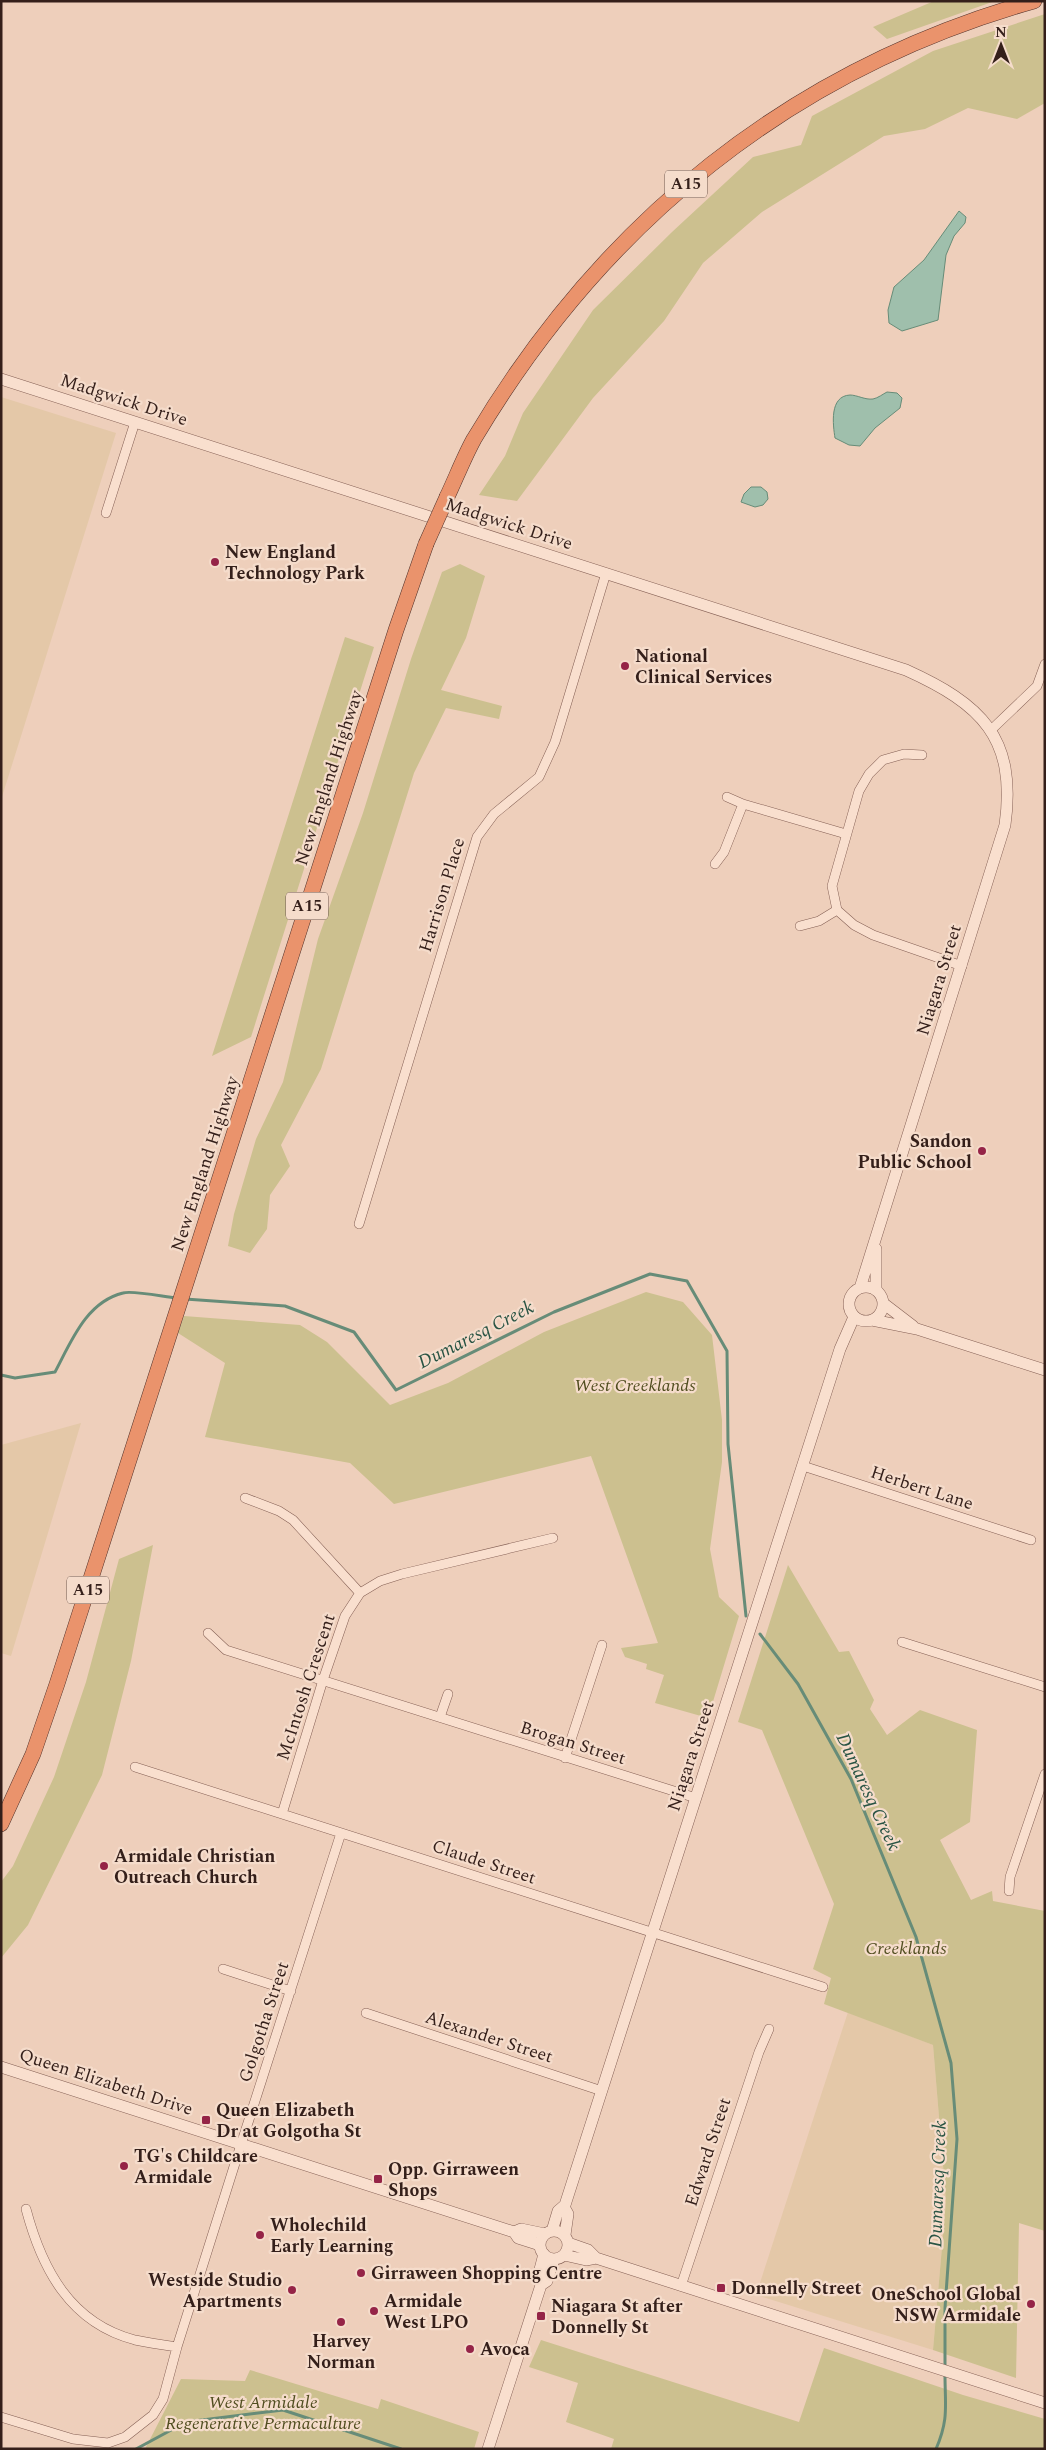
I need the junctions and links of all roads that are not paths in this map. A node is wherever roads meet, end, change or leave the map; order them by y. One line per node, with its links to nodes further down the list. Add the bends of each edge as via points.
1 (1034, 1): 42 (highway, New England Highway / A15, bridge, via 935,34 852,72 747,138 670,197 613,252 537,342 473,441 426,544 396,630 42,1728)
2 (1, 379): 3 (street, Madgwick Drive)
3 (135, 422): 4 (street); 5 (street, Madgwick Drive)
4 (106, 513)
5 (606, 573): 7 (street, Madgwick Drive, via 906,670 963,700); 16 (street, Harrison Place, via 556,742 540,777 494,814 476,836)
6 (1045, 664): 7 (street, via 1037,686)
7 (991, 730): 15 (street, Niagara Street, via 1005,766 1008,800 1005,825)
8 (922, 755): 11 (street, via 904,754 883,760 869,774 859,791)
9 (727, 797): 10 (street)
10 (743, 804): 11 (street); 12 (street, via 724,852)
11 (846, 834): 13 (street, via 832,886)
12 (715, 864)
13 (837, 910): 14 (street, via 818,921); 15 (street, via 854,925 873,935)
14 (800, 926)
15 (962, 966): 17 (street, Niagara Street)
16 (359, 1224)
17 (876, 1239): 18 (street, Niagara Street); 19 (street, Niagara Street)
18 (860, 1288): 19 (street); 21 (street, via 851,1294 849,1300)
19 (876, 1290): 20 (street)
20 (883, 1303): 22 (street, via 880,1313); 23 (street)
21 (854, 1317): 22 (street, via 862,1321); 25 (street, Niagara Street, via 840,1349)
22 (872, 1320): 23 (street)
23 (917, 1329): 24 (street)
24 (1045, 1370)
25 (803, 1466): 28 (street, Herbert Lane); 40 (street, Niagara Street)
26 (245, 1498): 29 (street, via 293,1520)
27 (553, 1538): 29 (street, McIntosh Crescent, via 402,1574 380,1581)
28 (1031, 1540)
29 (360, 1594): 33 (street, McIntosh Crescent, via 345,1616)
30 (208, 1633): 33 (street, Brogan Street, via 226,1650)
31 (902, 1642): 34 (street)
32 (602, 1645): 37 (street)
33 (323, 1680): 36 (street, Brogan Street); 41 (street, McIntosh Crescent)
34 (1045, 1687)
35 (448, 1694): 36 (street)
36 (440, 1718): 37 (street, Brogan Street)
37 (565, 1758): 40 (street, Brogan Street)
38 (135, 1767): 41 (street, Claude Street)
39 (1045, 1774): 44 (street, via 1010,1877)
40 (696, 1798): 45 (street, Niagara Street)
41 (282, 1814): 43 (street, Claude Street)
42 (1, 1824)
43 (341, 1833): 45 (street, Claude Street); 48 (street, Golgotha Street)
44 (1009, 1891)
45 (653, 1932): 47 (street, Claude Street); 52 (street, Niagara Street)
46 (222, 1969): 48 (street)
47 (822, 1987)
48 (291, 1991): 53 (street, Golgotha Street)
49 (366, 2013): 52 (street, Alexander Street)
50 (768, 2029): 61 (street, Edward Street)
51 (1, 2066): 53 (street, Queen Elizabeth Drive)
52 (602, 2091): 54 (street, Niagara Street)
53 (241, 2144): 56 (street, Queen Elizabeth Drive); 62 (street, Golgotha Street)
54 (564, 2207): 57 (street, Niagara Street, via 558,2211); 58 (street, Niagara Street, via 568,2214)
55 (26, 2209): 62 (street, via 48,2270 73,2304 109,2330 134,2340)
56 (514, 2232): 57 (street, Queen Elizabeth Drive, via 521,2229); 59 (street, Queen Elizabeth Drive, via 518,2238)
57 (548, 2232): 58 (street, Queen Elizabeth Drive, via 556,2231); 59 (street, Niagara Street)
58 (567, 2239): 59 (street, Niagara Street); 60 (street)
59 (551, 2253): 60 (street, via 586,2260); 65 (street, via 538,2277 541,2285)
60 (596, 2258): 61 (street)
61 (681, 2286): 63 (street)
62 (176, 2347): 64 (street, Golgotha Street, via 163,2399 153,2415 125,2438 92,2443)
63 (1045, 2403)
64 (1, 2417)
65 (488, 2449)

